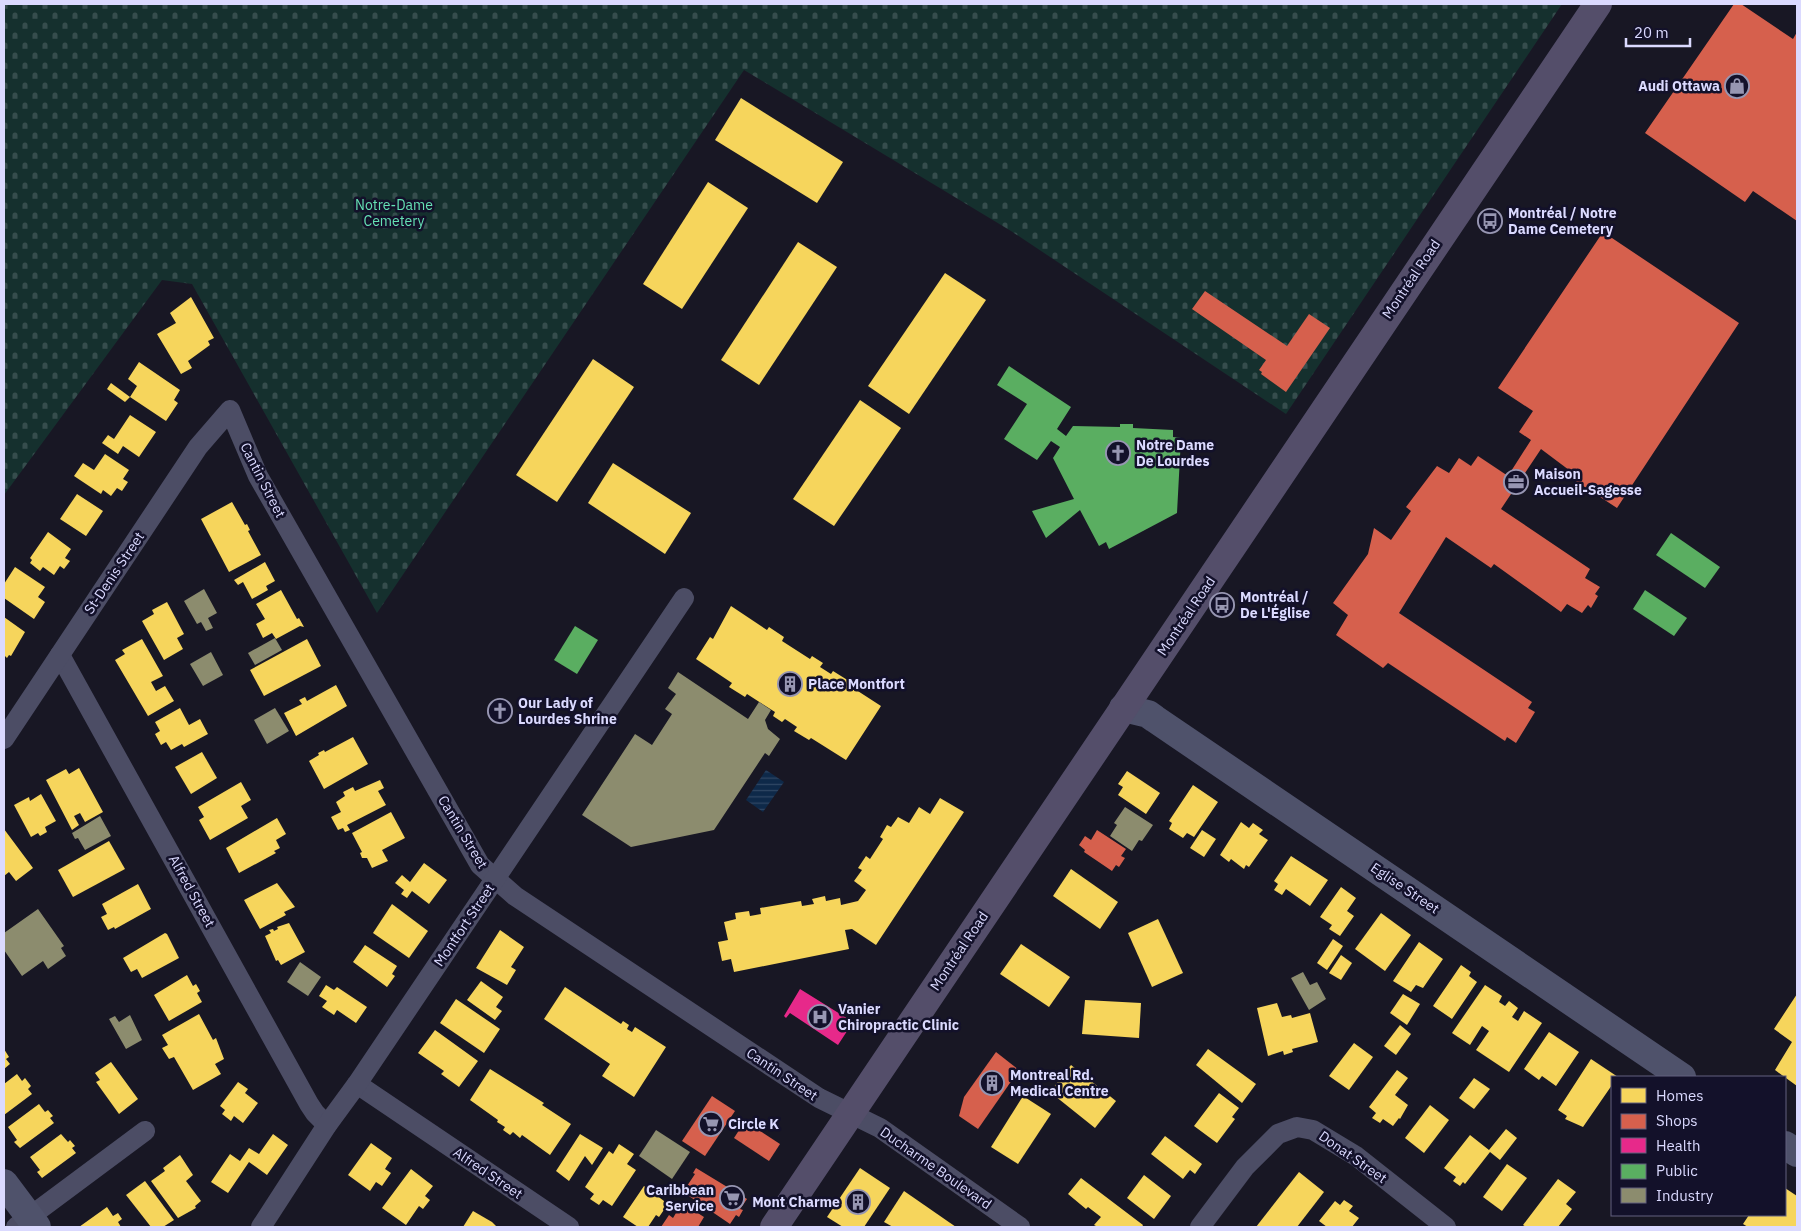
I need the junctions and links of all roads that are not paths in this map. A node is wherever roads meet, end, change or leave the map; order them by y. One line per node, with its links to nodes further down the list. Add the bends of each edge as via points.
1 (1598, 4): 5 (main road, Montréal Road)
2 (230, 410): 4 (street, St-Denis Street, via 198,447); 7 (street, Cantin Street, via 258,476 480,865)
3 (684, 598): 7 (street, Montfort Street)
4 (60, 655): 6 (street, St-Denis Street); 11 (street, Alfred Street, via 312,1108)
5 (1123, 708): 8 (street, Eglise Street, via 1148,714); 10 (main road, Montréal Road)
6 (4, 739)
7 (494, 879): 9 (street, Montfort Street); 10 (street, Cantin Street, via 819,1098)
8 (1681, 1076)
9 (357, 1084): 11 (street, Montfort Street); 18 (street, Alfred Street)
10 (849, 1114): 19 (main road, Montréal Road); 20 (street, Ducharme Boulevard, via 880,1128)
11 (327, 1125): 17 (street, Montfort Street)
12 (145, 1131): 16 (street)
13 (1786, 1146): 14 (street)
14 (1797, 1153)
15 (4, 1183): 16 (street)
16 (28, 1224)
17 (261, 1227)
18 (570, 1227)
19 (774, 1227)
20 (1020, 1227)
21 (1200, 1227): 22 (street, Donat Street, via 1245,1167 1278,1134 1297,1127 1313,1130 1356,1156)
22 (1446, 1227)

